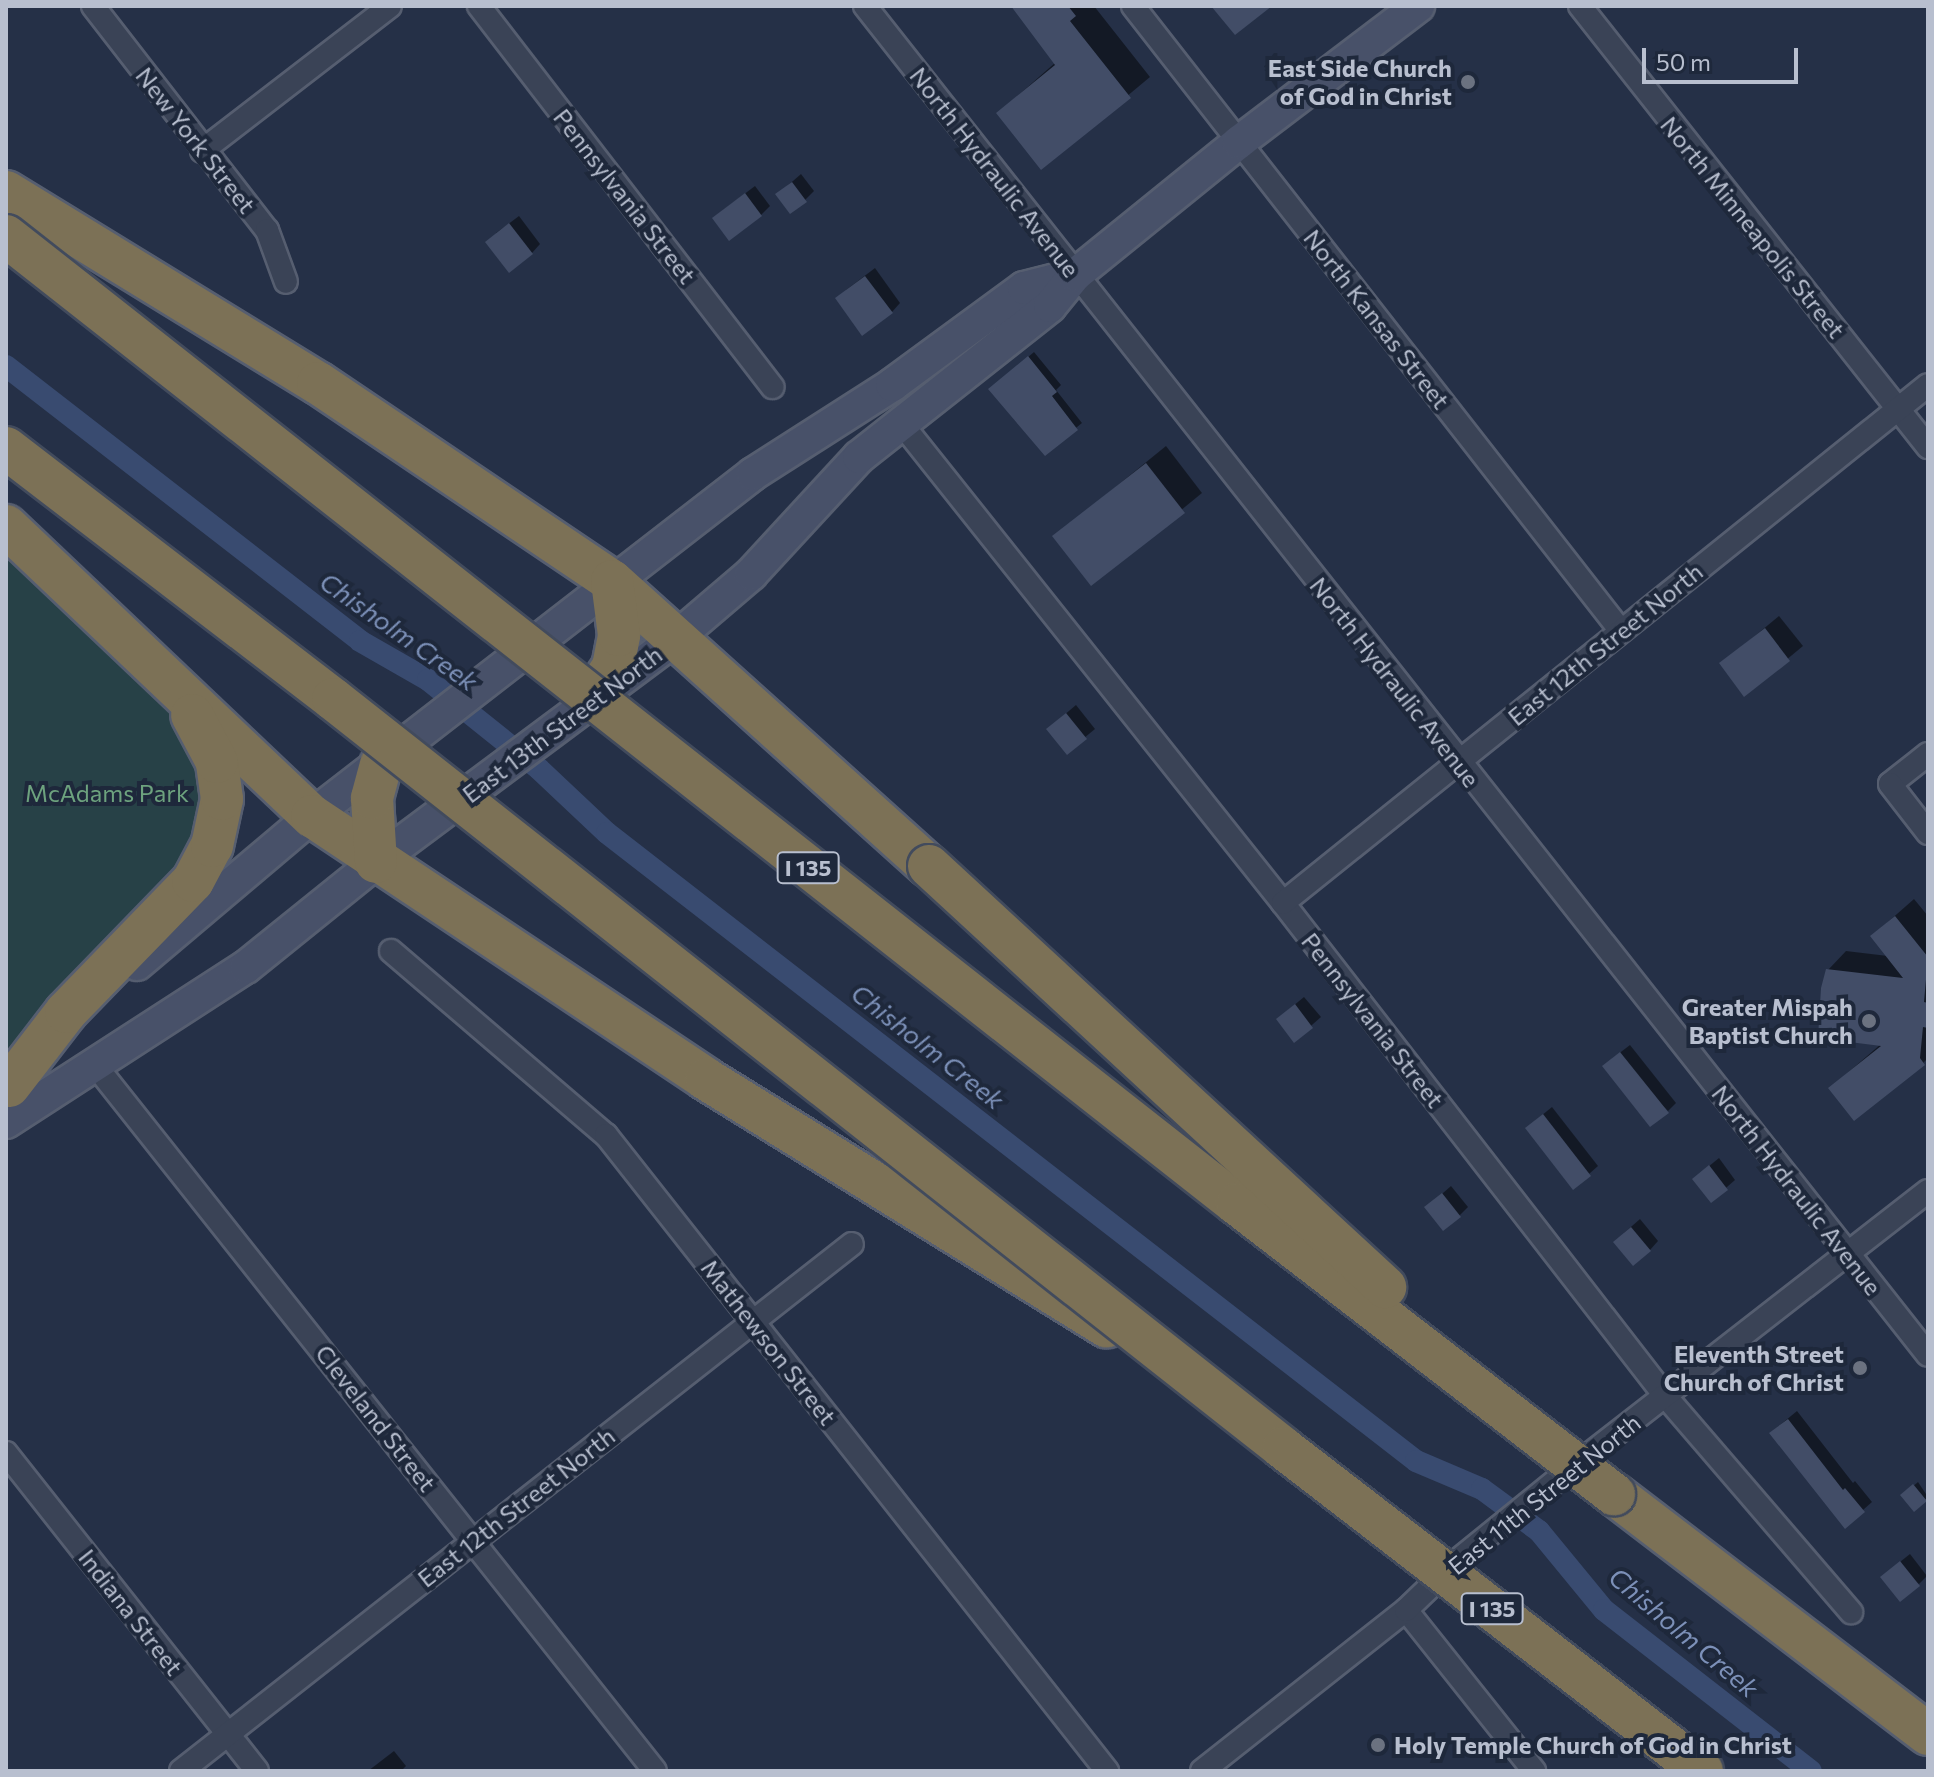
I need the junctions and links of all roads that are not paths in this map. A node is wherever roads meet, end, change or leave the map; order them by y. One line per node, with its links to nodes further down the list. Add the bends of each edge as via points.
1 (93, 6): 9 (street, New York Street)
2 (390, 6): 9 (street)
3 (479, 6): 15 (street, Pennsylvania Street)
4 (865, 6): 12 (street, North Hydraulic Avenue)
5 (1133, 6): 8 (street, North Kansas Street)
6 (1418, 6): 8 (main road, East 13th Street North)
7 (1580, 6): 16 (street, North Minneapolis Street)
8 (1239, 142): 12 (main road, East 13th Street North); 22 (street, North Kansas Street)
9 (202, 151): 13 (street, New York Street, via 267,230)
10 (6, 192): 21 (highway, via 318,383)
11 (6, 236): 44 (highway, I 135, bridge)
12 (1075, 275): 17 (main road, East 13th Street North, via 1050,306); 21 (main road, East 13th Street North, via 1024,288 892,385 753,474); 27 (street, North Hydraulic Avenue)
13 (286, 282)
14 (1928, 385): 16 (street, East 12th Street North)
15 (772, 387)
16 (1898, 408): 18 (street, North Minneapolis Street); 22 (street, East 12th Street North)
17 (901, 423): 23 (main road, East 13th Street North, via 859,457 751,574); 32 (street, Pennsylvania Street)
18 (1928, 447)
19 (6, 448): 42 (highway, I 135, bridge)
20 (6, 526): 24 (highway)
21 (612, 581): 23 (highway); 25 (highway, via 619,635 613,667); 28 (main road, East 13th Street North)
22 (1621, 631): 27 (street, East 12th Street North)
23 (675, 639): 25 (main road, East 13th Street North); 44 (highway, bridge)
24 (171, 679): 29 (highway); 35 (highway, via 217,762 222,799 212,846 193,881 66,1012)
25 (590, 702): 31 (main road, East 13th Street North)
26 (1928, 754): 30 (street, via 1890,784)
27 (1458, 761): 32 (street, East 12th Street North); 38 (street, North Hydraulic Avenue)
28 (381, 764): 29 (main road, East 13th Street North); 31 (highway, via 372,798)
29 (312, 816): 31 (highway); 35 (main road, East 13th Street North, via 142,959)
30 (1928, 833)
31 (376, 862): 34 (main road, East 13th Street North, via 246,967); 42 (highway, bridge, via 706,1079 1131,1341)
32 (1283, 903): 41 (street, Pennsylvania Street)
33 (391, 951): 39 (street, Mathewson Street, via 606,1135)
34 (95, 1065): 35 (main road, East 13th Street North); 45 (street, Cleveland Street)
35 (7, 1099)
36 (1928, 1191): 38 (street, East 11th Street North)
37 (852, 1244): 39 (street, East 12th Street North)
38 (1848, 1254): 40 (street, North Hydraulic Avenue); 41 (street, East 11th Street North)
39 (754, 1322): 45 (street, East 12th Street North); 55 (street, Mathewson Street)
40 (1928, 1355)
41 (1666, 1397): 46 (street, East 11th Street North, via 1457,1561); 47 (street, Pennsylvania Street)
42 (1283, 1448): 58 (highway, I 135, bridge)
43 (6, 1453): 50 (street, Indiana Street)
44 (1614, 1494): 48 (highway, I 135)
45 (473, 1541): 50 (street, East 12th Street North); 54 (street, Cleveland Street)
46 (1406, 1610): 56 (street, East 11th Street North); 57 (street)
47 (1851, 1612)
48 (1807, 1640): 49 (highway); 51 (highway, I 135)
49 (1928, 1714)
50 (228, 1734): 52 (street, East 12th Street North); 53 (street, Indiana Street)
51 (1928, 1734)
52 (181, 1771)
53 (257, 1771)
54 (655, 1771)
55 (1107, 1771)
56 (1202, 1771)
57 (1534, 1771)
58 (1702, 1771)

